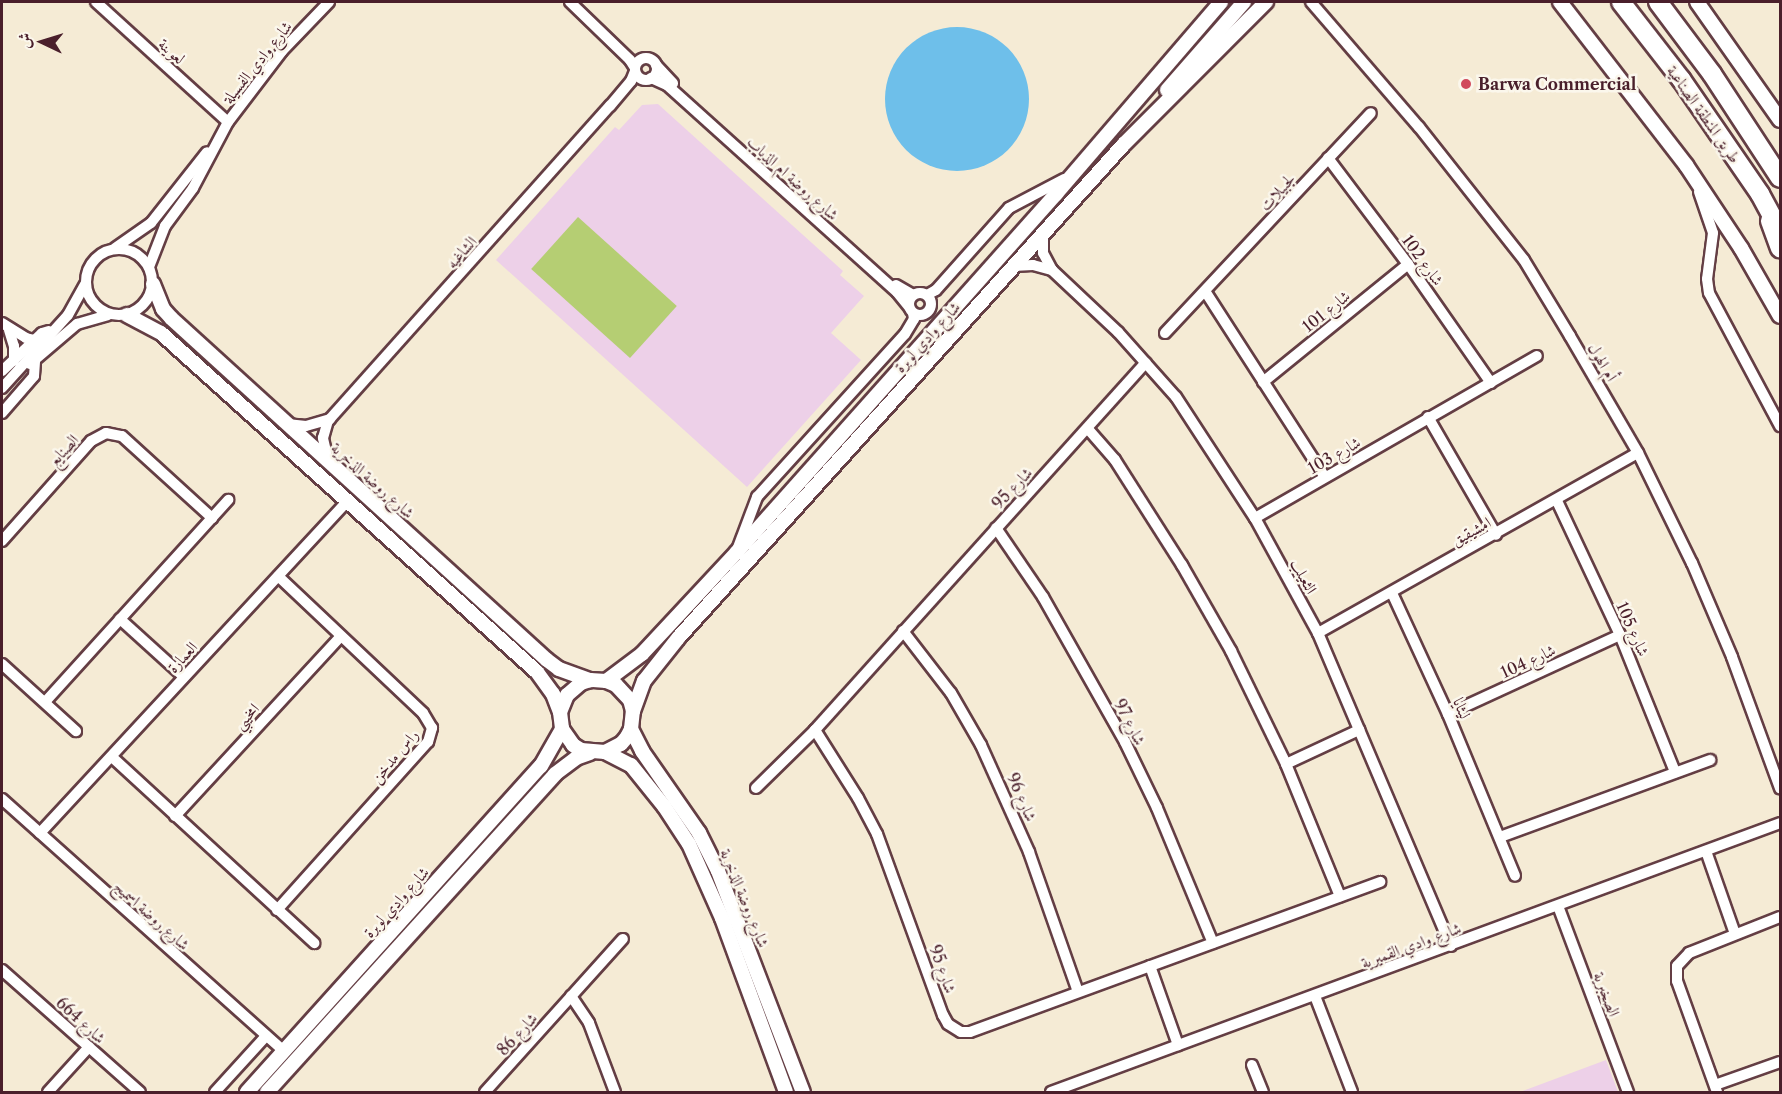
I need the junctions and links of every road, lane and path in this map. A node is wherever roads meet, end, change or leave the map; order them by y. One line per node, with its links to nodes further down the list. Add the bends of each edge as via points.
1 (96, 2): 20 (street, لعوينة)
2 (329, 2): 20 (street, شارع وادي الفسيلة, via 282,51)
3 (570, 2): 12 (street)
4 (1221, 2): 21 (street, شارع وادي لوبرة)
5 (1244, 2): 22 (street)
6 (1266, 2): 22 (street, شارع وادي لوبرة)
7 (1311, 2): 63 (street, أم الهول, via 1412,118 1524,260)
8 (1560, 2): 25 (street)
9 (1621, 2): 27 (highway, طريق المنطقة الصناعية, via 1681,79)
10 (1658, 2): 26 (highway, طريق المنطقة الصناعية, via 1712,74)
11 (1697, 2): 19 (street)
12 (597, 27): 13 (street); 15 (street)
13 (645, 58): 14 (street); 15 (street, via 638,61)
14 (656, 65): 16 (street, via 655,74); 39 (street, شارع روضة ام الذياب, via 900,288)
15 (635, 69): 16 (street, via 641,78); 17 (street, الشاغيه, via 631,81)
16 (649, 79): 17 (street, الشاغيه); 41 (street, شارع روضة ام الذياب, via 668,85 897,292)
17 (612, 104): 59 (street, الشاغيه)
18 (1371, 113): 24 (street, لجبيلات)
19 (1780, 120)
20 (228, 122): 23 (street, شارع وادي الفسيلة)
21 (1113, 126): 40 (street, via 1063,180 1009,208 936,290); 74 (street, شارع وادي لوبرة)
22 (1124, 144): 29 (street, شارع وادي لوبرة)
23 (214, 145): 31 (street, شارع وادي الفسيلة, via 151,223); 34 (street, شارع وادي الفسيلة, via 193,188 165,226)
24 (1328, 158): 32 (street, شارع 102); 38 (street, لجبيلات)
25 (1686, 165): 44 (street); 61 (street, via 1713,233 1709,293)
26 (1780, 178)
27 (1760, 194): 28 (highway, طريق المنطقة الصناعية); 30 (highway)
28 (1780, 231)
29 (1043, 234): 33 (street, شارع وادي لوبرة); 35 (street, الثعيلب, via 1043,253)
30 (1780, 248)
31 (113, 249): 34 (street, via 134,252); 36 (street, via 90,265)
32 (1408, 264): 54 (street, شارع 101); 55 (street, شارع 102)
33 (1013, 266): 35 (street, via 1033,265); 87 (street, شارع وادي لوبرة, via 654,665)
34 (149, 267): 37 (street)
35 (1052, 270): 51 (street, الثعيلب)
36 (86, 283): 42 (street, via 92,302); 46 (street, via 74,307)
37 (153, 284): 43 (street, via 145,304); 60 (street, شارع روضة الذخرية, via 171,318)
38 (1205, 291): 47 (street, لجبيلات); 54 (street)
39 (914, 295): 40 (street); 41 (street)
40 (927, 295): 41 (street, via 929,311 922,315)
41 (911, 310): 74 (street, via 914,320 905,334 757,496)
42 (108, 315): 43 (street); 50 (street, via 77,324)
43 (127, 315): 68 (street, شارع روضة الذخرية, via 161,333)
44 (1780, 316)
45 (5, 327): 48 (street); 52 (street, via 14,346)
46 (56, 329): 48 (street); 52 (street)
47 (1165, 333)
48 (35, 340): 52 (street)
49 (1537, 356): 55 (street, شارع 103)
50 (35, 361): 52 (street); 57 (street, via 34,376)
51 (1146, 363): 62 (street, شارع 95); 70 (street, الثعيلب, via 1176,396)
52 (16, 365): 53 (street); 56 (street)
53 (2, 371)
54 (1263, 382): 65 (street)
55 (1491, 383): 58 (street, شارع 103)
56 (2, 388)
57 (2, 413)
58 (1428, 417): 65 (street, شارع 103); 72 (street)
59 (330, 419): 60 (street, via 306,426); 64 (street, via 323,438)
60 (287, 424): 64 (street, شارع روضة الذخرية)
61 (1780, 426)
62 (1088, 429): 71 (street, شارع 95); 99 (street, via 1115,460 1182,565 1231,651)
63 (1638, 453): 67 (street, امشيقيق); 102 (street, أم الهول, via 1692,563 1732,657)
64 (328, 460): 84 (street, شارع روضة الذخرية, via 547,660 559,669)
65 (1324, 477): 70 (street, شارع 103)
66 (228, 500): 69 (street)
67 (1557, 501): 72 (street, امشيقيق); 80 (street, شارع 105)
68 (346, 502): 75 (street, العمارة); 88 (street, شارع روضة الذخرية, via 537,672)
69 (212, 518): 73 (street, الصنايع, via 122,436 106,433 91,441); 77 (street)
70 (1255, 518): 79 (street, الثعيلب)
71 (996, 528): 78 (street, شارع 95); 118 (street, شارع 97, via 1043,597 1125,742)
72 (1496, 535): 76 (street, امشيقيق)
73 (2, 542)
74 (736, 552): 85 (street, شارع وادي لوبرة, via 642,654)
75 (278, 576): 81 (street, راس مدخن); 83 (street, العمارة)
76 (1392, 593): 79 (street, امشيقيق); 89 (street, ليثايا)
77 (120, 619): 83 (street); 86 (street)
78 (903, 631): 93 (street, شارع 95); 122 (street, شارع 96, via 951,693 981,744 1029,852)
79 (1318, 633): 94 (street, الثعيلب)
80 (1620, 635): 89 (street, شارع 104); 100 (street, شارع 105)
81 (340, 637): 104 (street, امخيبي); 113 (street, راس مدخن, via 423,713 432,728 431,735)
82 (2, 664): 86 (street)
83 (184, 677): 97 (street, العمارة)
84 (590, 680): 85 (street); 88 (street, via 567,695)
85 (606, 681): 87 (street, via 624,692)
86 (45, 702): 92 (street)
87 (633, 711): 91 (street)
88 (561, 712): 90 (street)
89 (1448, 714): 107 (street, ليثايا)
90 (562, 729): 95 (street, via 573,745); 128 (street, شارع وادي لوبرة, via 541,766)
91 (632, 729): 96 (street, via 621,744); 140 (street, شارع روضة الذخرية, via 642,751 699,833 718,871)
92 (76, 730)
93 (815, 730): 101 (street, شارع 95); 122 (street, شارع 95, via 877,834 948,1024 955,1030 970,1032)
94 (1359, 730): 99 (street); 119 (street, الثعيلب)
95 (590, 753): 96 (street); 136 (street, شارع وادي لوبرة, via 555,774)
96 (605, 753): 139 (street, شارع روضة الذخرية, via 620,758 639,774 688,844 722,918)
97 (112, 757): 104 (street); 106 (street, العمارة)
98 (1710, 760): 100 (street)
99 (1287, 764): 111 (street)
100 (1675, 772): 107 (street)
101 (756, 788)
102 (1780, 788)
103 (2, 799): 106 (street, شارع روضة اسميح)
104 (175, 816): 113 (street)
105 (1780, 823): 108 (street, شارع وادي القميرية)
106 (40, 833): 125 (street, شارع روضة اسميح)
107 (1500, 837): 109 (street, ليثايا)
108 (1706, 851): 112 (street, شارع وادي القميرية); 115 (street)
109 (1515, 876)
110 (1380, 882): 111 (street, شارع 95)
111 (1340, 896): 118 (street, شارع 95)
112 (1558, 906): 119 (street, شارع وادي القميرية); 144 (street, الصخبرية)
113 (277, 910): 117 (street)
114 (1780, 917): 115 (street)
115 (1735, 934): 131 (street, via 1689,953 1677,966 1677,981)
116 (623, 939): 123 (street, شارع 86)
117 (314, 943)
118 (1213, 943): 120 (street, شارع 95)
119 (1451, 946): 124 (street, شارع وادي القميرية)
120 (1150, 966): 122 (street, شارع 95); 126 (street)
121 (2, 970): 127 (street, شارع 664)
122 (1078, 992)
123 (571, 996): 137 (street, شارع 86); 138 (street, via 589,1023)
124 (1315, 996): 126 (street, شارع وادي القميرية); 143 (street)
125 (266, 1036): 128 (street, شارع روضة اسميح); 134 (street)
126 (1178, 1045): 141 (street, شارع وادي القميرية)
127 (88, 1047): 132 (street); 133 (street, شارع 664)
128 (284, 1051): 135 (street, شارع وادي لوبرة)
129 (1780, 1062): 131 (street)
130 (1252, 1065): 142 (street)
131 (1716, 1089)
132 (48, 1092)
133 (140, 1092)
134 (215, 1092)
135 (246, 1092)
136 (267, 1092)
137 (485, 1092)
138 (615, 1092)
139 (786, 1092)
140 (803, 1092)
141 (1051, 1092)
142 (1263, 1092)
143 (1352, 1092)
144 (1628, 1092)

